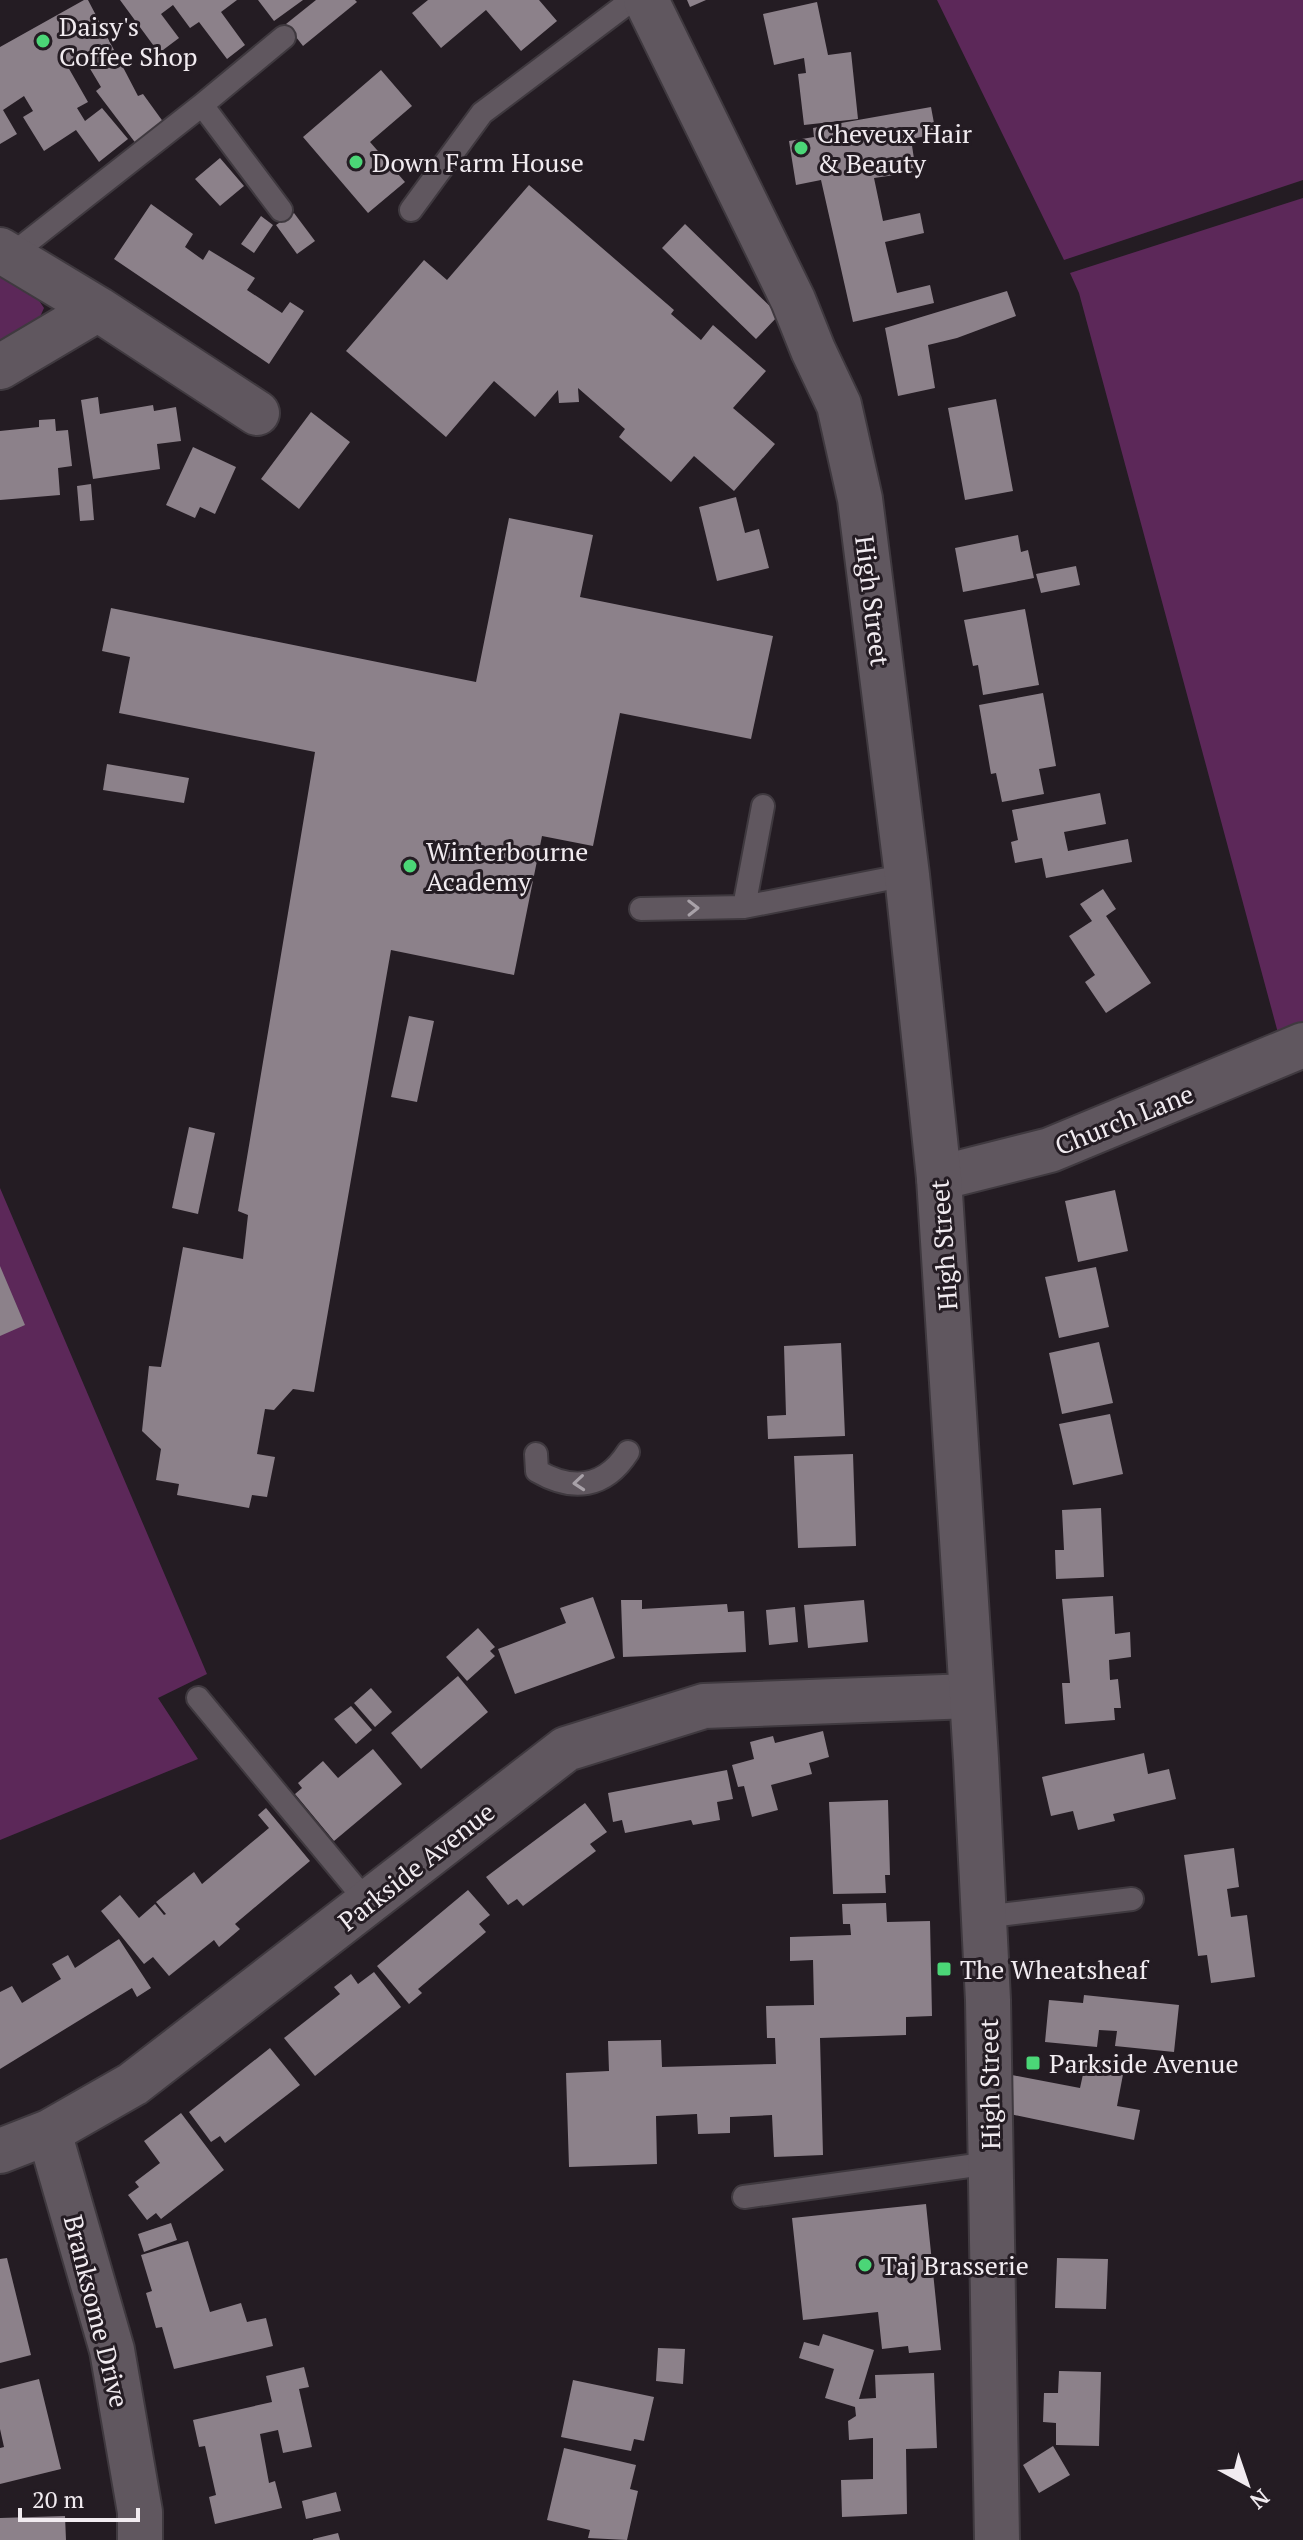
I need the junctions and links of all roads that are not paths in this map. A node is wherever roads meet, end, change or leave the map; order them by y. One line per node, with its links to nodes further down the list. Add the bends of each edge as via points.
1 (632, 0): 6 (lane, via 482,113)
2 (646, 0): 12 (main road, High Street, via 839,405 860,499)
3 (284, 37): 4 (lane)
4 (202, 105): 5 (lane); 7 (lane)
5 (281, 210)
6 (411, 210)
7 (5, 253): 8 (main road)
8 (98, 309): 9 (main road); 10 (main road)
9 (0, 367)
10 (257, 413)
11 (763, 806): 13 (lane)
12 (907, 875): 13 (lane); 16 (main road, High Street)
13 (744, 907): 14 (lane, one-way to 13)
14 (641, 909)
15 (1303, 1045): 16 (main road, Church Lane, via 1050,1150)
16 (939, 1178): 19 (main road, High Street)
17 (628, 1452): 18 (lane, one-way to 18, via 604,1479 567,1484 537,1471)
18 (536, 1454)
19 (971, 1696): 22 (main road, Parkside Avenue, via 704,1706 566,1749); 23 (main road, High Street)
20 (198, 1698): 22 (lane)
21 (1132, 1899): 23 (lane)
22 (368, 1903): 24 (main road, Parkside Avenue, via 133,2084)
23 (983, 1917): 26 (main road, High Street)
24 (49, 2132): 25 (main road, Parkside Avenue); 28 (main road, Branksome Drive, via 112,2350 140,2512)
25 (0, 2151)
26 (991, 2163): 27 (lane); 29 (main road, High Street)
27 (744, 2197)
28 (140, 2540)
29 (997, 2540)

